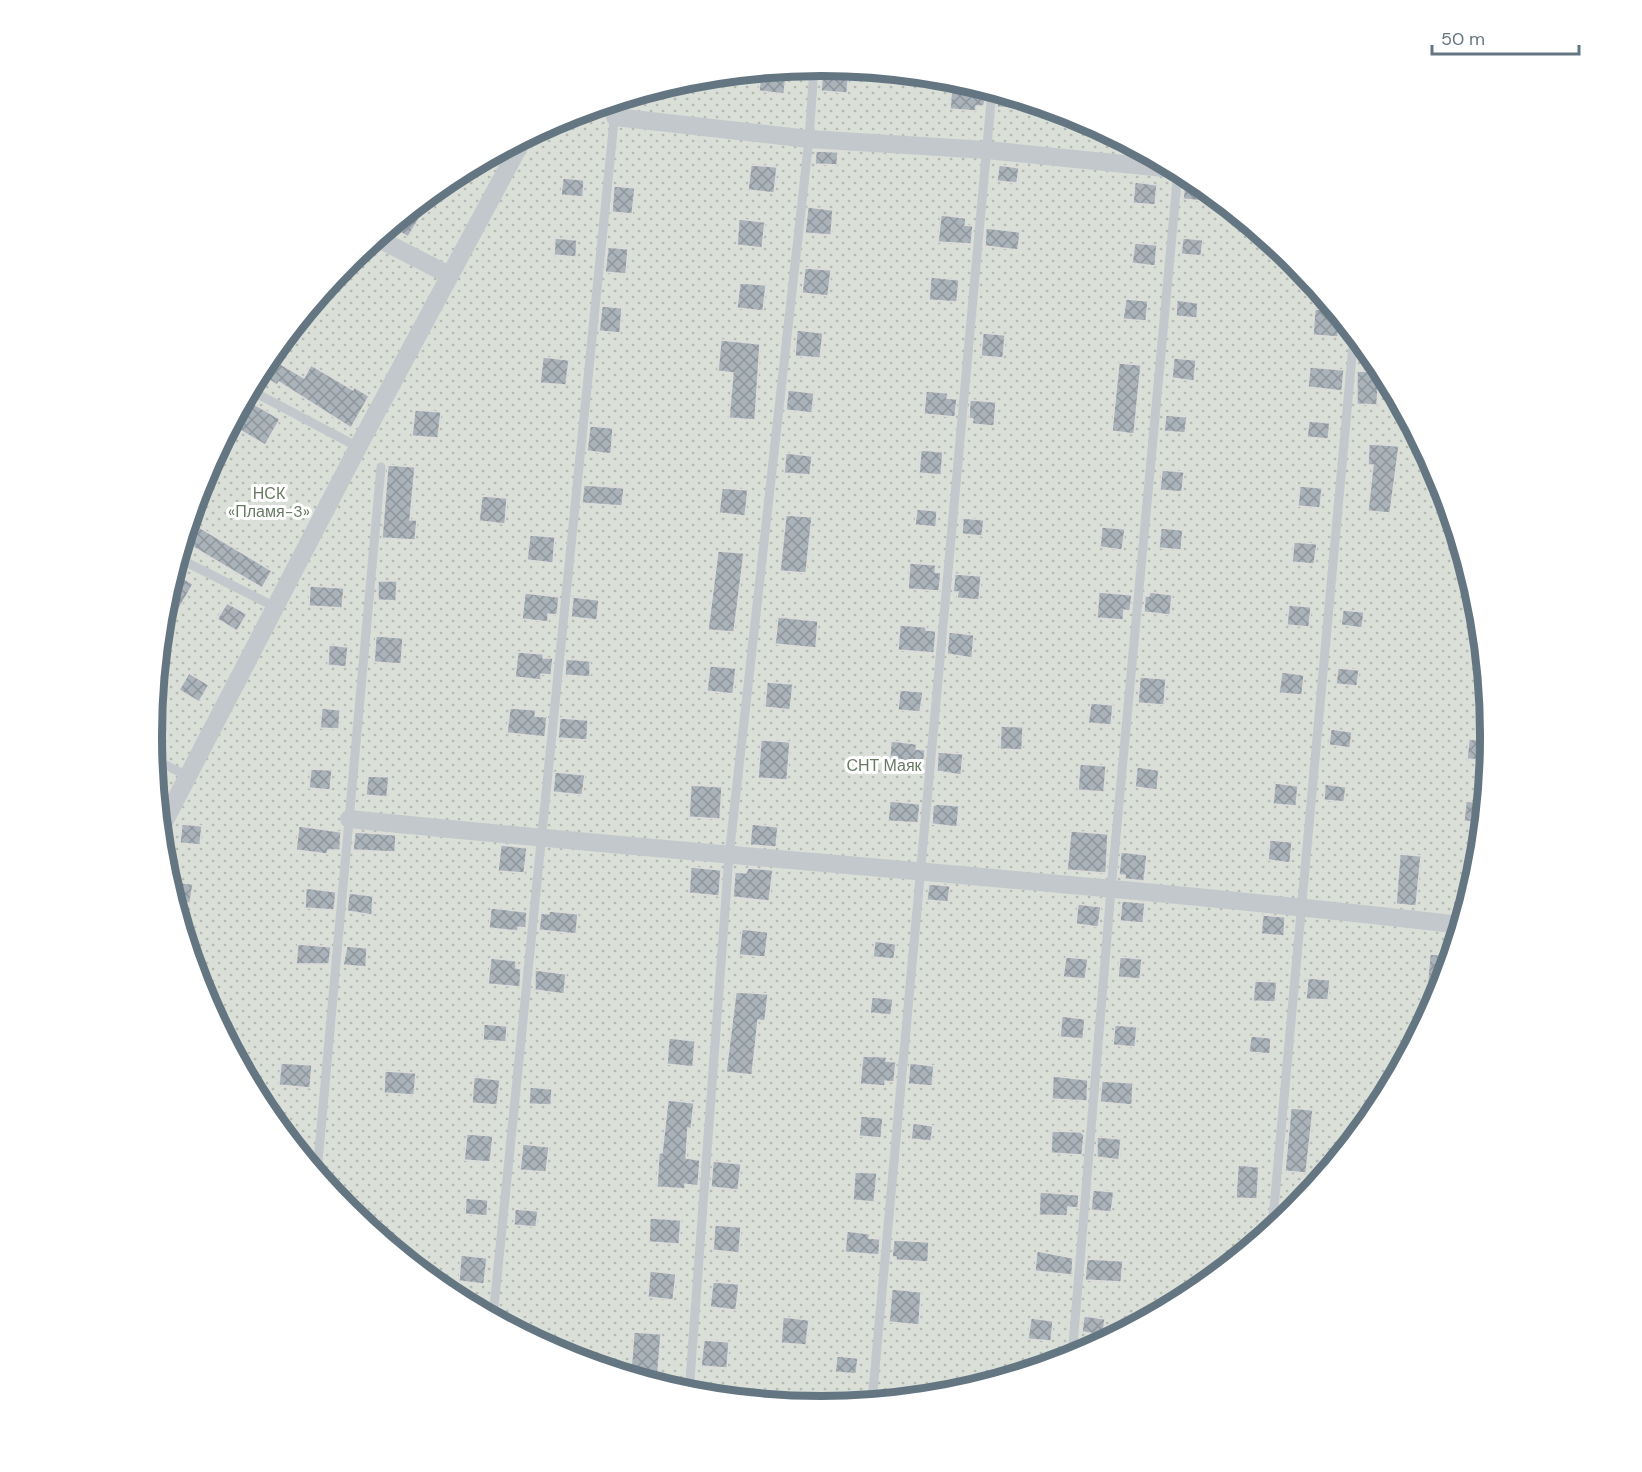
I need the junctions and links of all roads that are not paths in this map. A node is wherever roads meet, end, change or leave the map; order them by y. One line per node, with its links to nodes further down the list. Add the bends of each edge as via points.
1 (813, 76): 4 (lane)
2 (991, 99): 5 (lane)
3 (616, 109): 4 (street); 21 (lane)
4 (809, 139): 5 (street); 22 (lane)
5 (987, 150): 7 (street); 23 (lane)
6 (516, 152): 10 (street)
7 (1155, 168)
8 (1175, 180): 24 (lane)
9 (384, 242): 10 (street)
10 (449, 275): 13 (street)
11 (1353, 347): 25 (lane)
12 (258, 394): 13 (lane)
13 (358, 447): 16 (street)
14 (381, 467): 20 (lane)
15 (185, 562): 16 (lane)
16 (274, 607): 18 (street)
17 (162, 764): 18 (lane)
18 (188, 776): 19 (street)
19 (167, 817)
20 (349, 819): 21 (street); 27 (lane)
21 (540, 839): 22 (street); 29 (lane)
22 (729, 856): 23 (street); 31 (lane)
23 (918, 873): 24 (street); 32 (lane)
24 (1111, 889): 25 (street); 30 (lane)
25 (1302, 906): 26 (street); 28 (lane)
26 (1453, 924)
27 (318, 1162)
28 (1273, 1215)
29 (494, 1308)
30 (1073, 1345)
31 (690, 1382)
32 (873, 1393)

